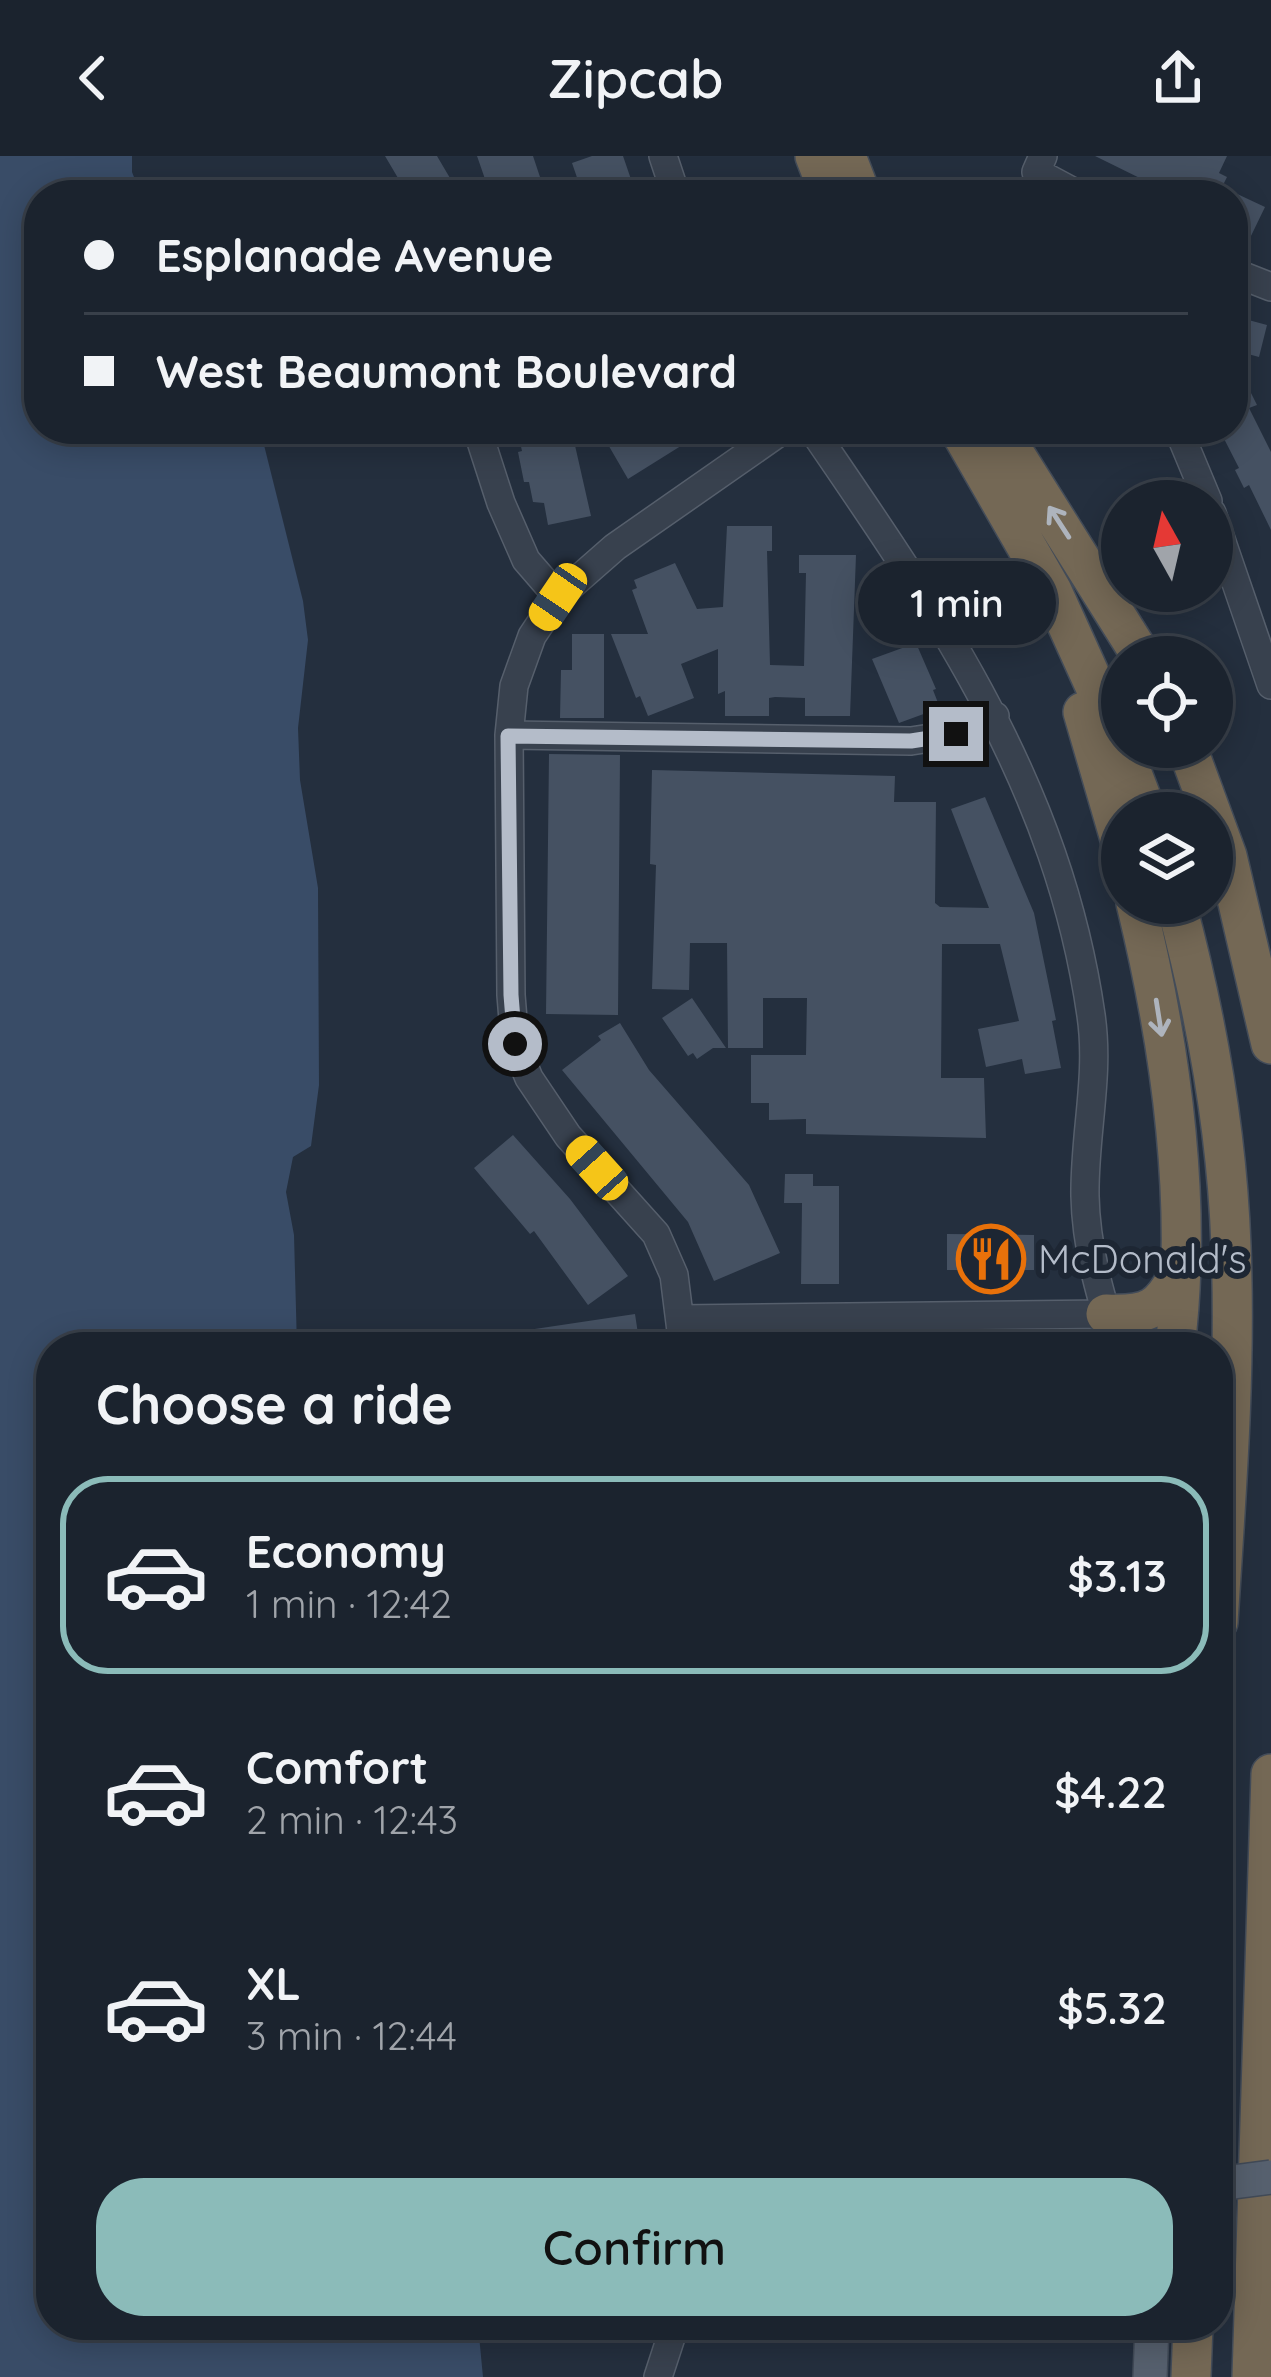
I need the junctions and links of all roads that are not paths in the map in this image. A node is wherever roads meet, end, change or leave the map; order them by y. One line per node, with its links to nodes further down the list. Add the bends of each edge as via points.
1 (482, 444): 10 (street, via 526,560)
2 (763, 444): 10 (street)
3 (822, 444): 15 (street, via 935,610)
4 (968, 444): 8 (highway)
5 (1008, 444): 11 (highway, one-way to 5)
6 (1184, 444): 7 (street)
7 (1199, 480)
8 (1010, 515): 14 (highway); 19 (highway)
9 (1233, 565): 12 (street)
10 (558, 597): 16 (street, via 532,636 514,686)
11 (1129, 636)
12 (1266, 647): 13 (street)
13 (1271, 685)
14 (1101, 697)
15 (994, 716): 16 (street, via 956,734 911,741); 25 (street, via 1043,833 1086,986 1094,1052 1084,1195 1093,1273)
16 (508, 736): 26 (street, via 515,1044 568,1136 656,1234 674,1275)
17 (1195, 768): 23 (highway, via 1238,897)
18 (1200, 768): 20 (highway, via 1236,813)
19 (1108, 792)
20 (1271, 914)
21 (1140, 924): 24 (highway, one-way to 24, via 1173,1111)
22 (1181, 924): 29 (highway, via 1213,1072 1231,1240)
23 (1271, 1044)
24 (1180, 1269): 25 (highway, via 1166,1298); 28 (highway)
25 (1111, 1331): 27 (street)
26 (681, 1332)
27 (896, 1332)
28 (1175, 1332)
29 (1231, 1332)
30 (1271, 1774): 39 (highway)
31 (1271, 2177): 32 (main road, bridge)
32 (1233, 2182)
33 (670, 2340): 36 (street)
34 (1151, 2340): 37 (main road)
35 (1192, 2340): 38 (highway)
36 (658, 2377)
37 (1150, 2377)
38 (1191, 2377)
39 (1252, 2377)

